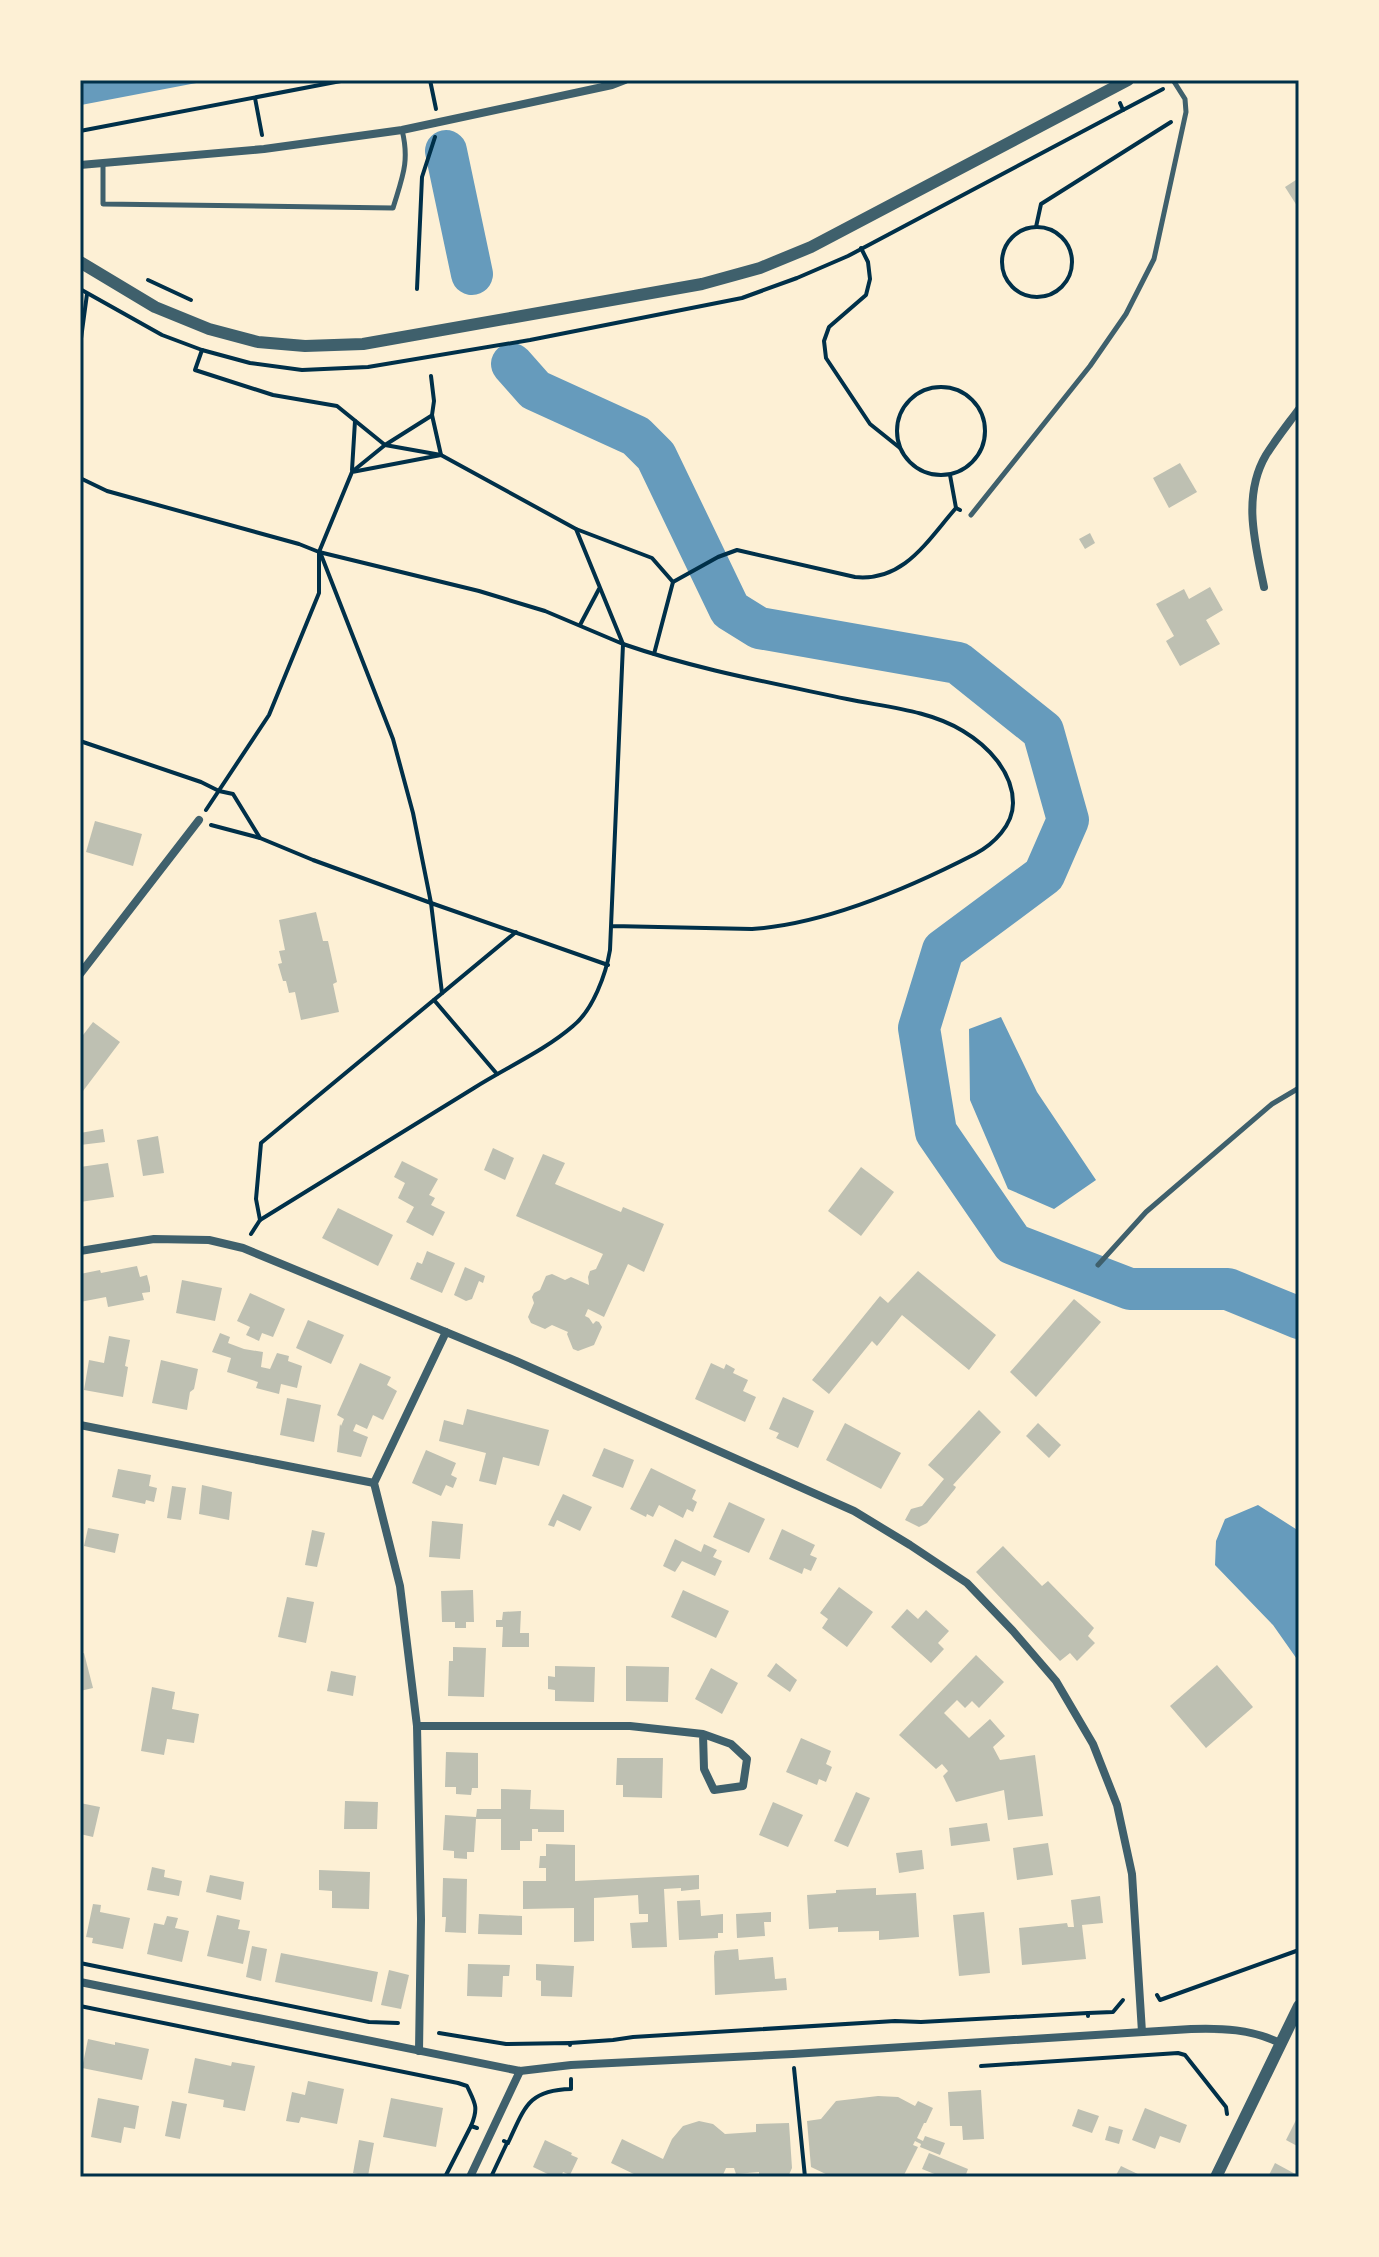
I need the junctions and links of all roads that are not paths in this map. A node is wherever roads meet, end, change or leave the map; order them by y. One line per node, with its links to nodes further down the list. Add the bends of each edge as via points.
1 (625, 80): 4 (street)
2 (1128, 80): 7 (street, via 811,247 760,268 545,313 363,344 258,342 155,307)
3 (1174, 82): 9 (lane, via 1186,112 1154,259 1126,314 1090,366)
4 (402, 130): 5 (street); 5 (lane, via 406,163 393,208 103,204)
5 (103, 164): 6 (street)
6 (80, 165)
7 (80, 262)
8 (1299, 409): 10 (street, via 1265,457 1251,498)
9 (971, 515)
10 (1264, 587)
11 (199, 820): 12 (street)
12 (80, 974)
13 (1299, 1088): 15 (lane, via 1272,1104 1146,1212)
14 (80, 1251): 16 (street, via 154,1239 209,1240 243,1248)
15 (1098, 1265)
16 (446, 1332): 18 (street); 23 (street, via 854,1511 967,1583 1056,1681 1098,1756 1117,1805 1132,1874)
17 (80, 1425): 18 (street)
18 (374, 1483): 19 (street, via 400,1586)
19 (417, 1726): 20 (street, via 630,1726); 25 (street)
20 (703, 1734): 20 (street, via 704,1769 714,1790 743,1786 747,1759 731,1744)
21 (80, 1982): 25 (street)
22 (1299, 2006): 24 (street)
23 (1142, 2032): 24 (street, via 1228,2029); 26 (street)
24 (1280, 2043): 28 (street)
25 (419, 2051): 26 (street)
26 (520, 2071): 27 (street)
27 (470, 2177)
28 (1216, 2177)

